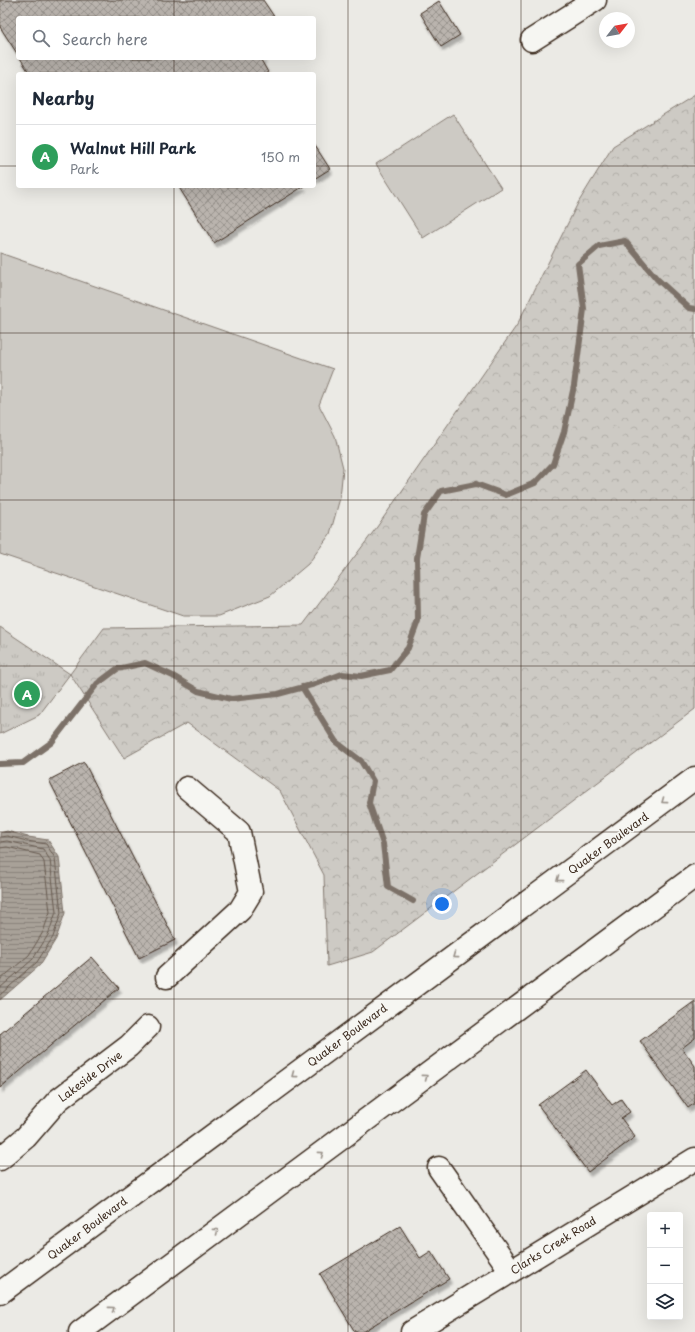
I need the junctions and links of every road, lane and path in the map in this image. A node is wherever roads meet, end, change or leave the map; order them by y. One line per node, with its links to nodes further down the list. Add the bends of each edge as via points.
1 (595, 0): 2 (main road)
2 (532, 40)
3 (695, 778): 12 (main road, Quaker Boulevard, one-way to 12)
4 (187, 788): 6 (main road, via 239,832 250,892 240,910)
5 (695, 876): 13 (main road, one-way to 5)
6 (167, 977)
7 (148, 1027): 9 (main road, Lakeside Drive, via 129,1046 58,1100 26,1137)
8 (695, 1158): 11 (main road, Clarks Creek Road)
9 (0, 1159)
10 (439, 1168): 11 (main road)
11 (511, 1272): 14 (main road, Clarks Creek Road)
12 (0, 1293)
13 (80, 1332)
14 (412, 1332)

